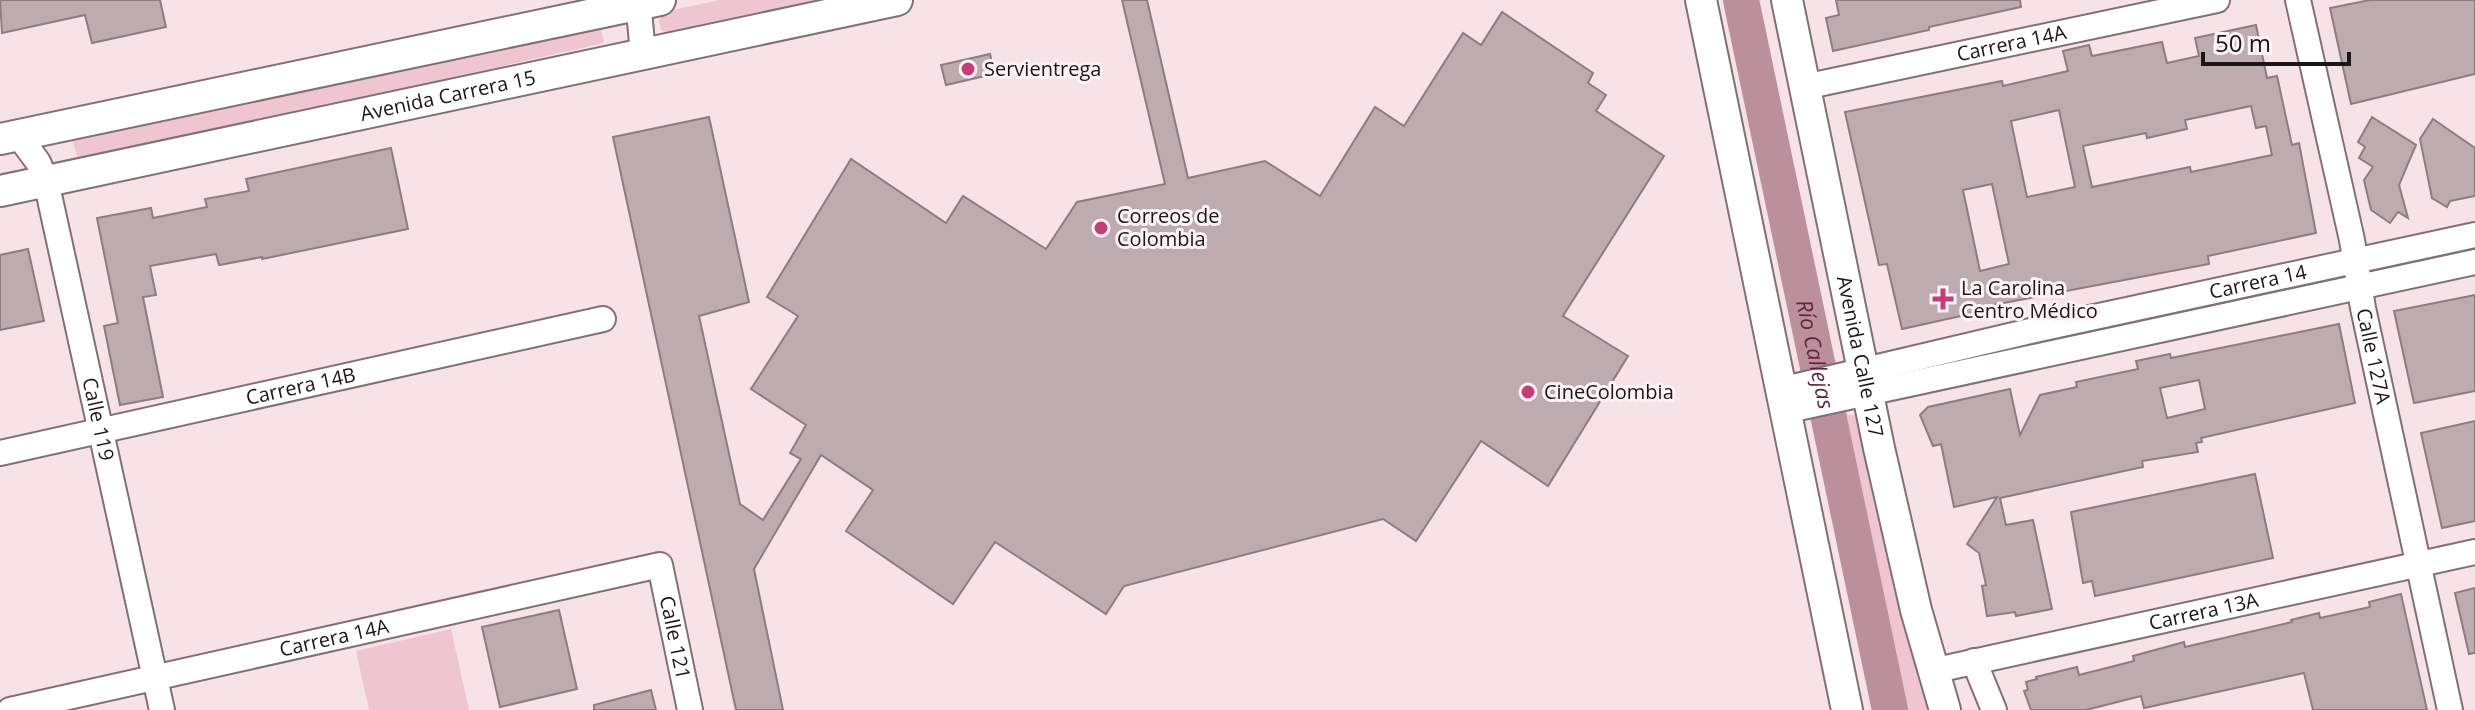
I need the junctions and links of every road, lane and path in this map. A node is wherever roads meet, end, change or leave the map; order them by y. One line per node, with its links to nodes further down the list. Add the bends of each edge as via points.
1 (897, 0): 7 (main road, Avenida Carrera 15)
2 (1701, 0): 20 (main road)
3 (1787, 0): 8 (main road, Avenida Calle 127)
4 (2217, 0): 8 (street, Carrera 14A)
5 (2298, 0): 13 (street, Calle 127A)
6 (645, 1): 7 (street); 9 (main road)
7 (643, 54): 10 (main road, Avenida Carrera 15)
8 (1804, 87): 19 (main road, Avenida Calle 127)
9 (9, 137): 10 (street, Calle 119, via 38,162)
10 (46, 181): 11 (main road, Avenida Carrera 15); 21 (street, Calle 119)
11 (0, 191)
12 (2475, 235): 13 (street, Carrera 14)
13 (2356, 260): 15 (street, Calle 127A); 17 (street, Carrera 14)
14 (2475, 262): 15 (street, Carrera 14)
15 (2360, 286): 18 (street, Carrera 14); 25 (street, Calle 127A)
16 (603, 319): 21 (street, Carrera 14B)
17 (2039, 329): 18 (street); 19 (street, Carrera 14)
18 (2045, 353): 19 (street, Carrera 14)
19 (1856, 383): 20 (street, Carrera 14); 27 (main road, Avenida Calle 127)
20 (1795, 397): 32 (main road)
21 (100, 431): 22 (street, Carrera 14B); 28 (street, Calle 119)
22 (0, 453)
23 (2475, 552): 25 (street, Carrera 13A)
24 (660, 565): 28 (street, Carrera 14A); 31 (street, Calle 121)
25 (2419, 565): 26 (street, Carrera 13A); 35 (street, Calle 127A)
26 (1974, 661): 27 (street, Carrera 13A); 34 (street)
27 (1932, 671): 33 (main road, Avenida Calle 127)
28 (154, 678): 29 (street, Carrera 14A); 30 (street, Calle 119)
29 (10, 710)
30 (162, 710)
31 (690, 710)
32 (1847, 710)
33 (1945, 710)
34 (1994, 710)
35 (2450, 710)

